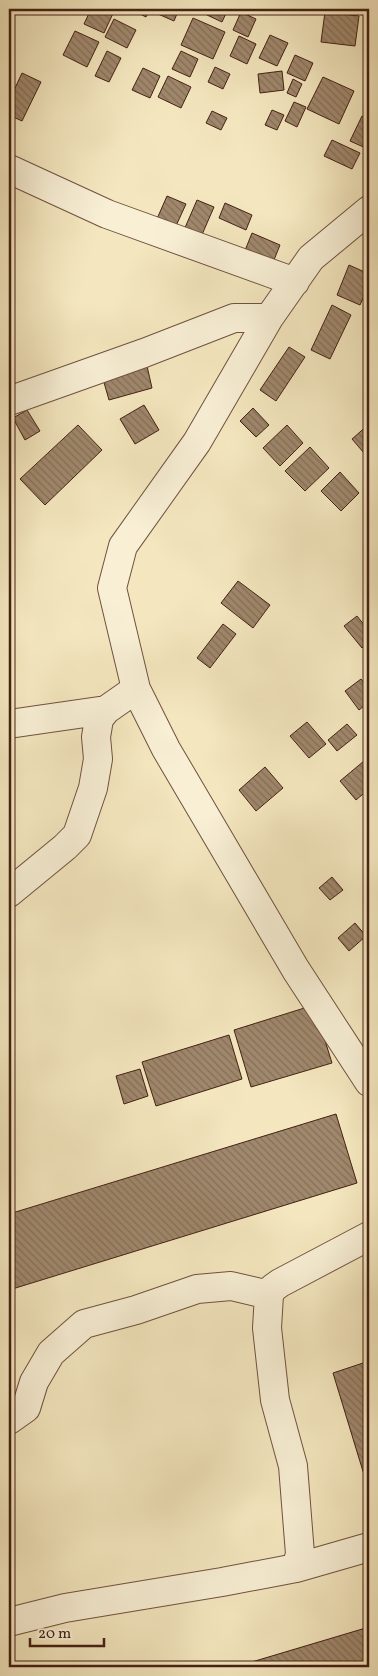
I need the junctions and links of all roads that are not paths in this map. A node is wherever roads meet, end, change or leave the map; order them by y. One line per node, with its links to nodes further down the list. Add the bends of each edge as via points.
1 (9, 169): 3 (street, via 107,214)
2 (369, 210): 3 (street, via 311,258)
3 (295, 282): 4 (street)
4 (269, 318): 5 (street, via 234,318); 6 (street, via 197,442 123,546 112,588)
5 (9, 401)
6 (136, 689): 7 (street); 10 (street, via 166,750 296,970)
7 (106, 710): 8 (street); 9 (street, via 99,719 96,736 98,759 94,788 77,835)
8 (9, 724)
9 (9, 893)
10 (369, 1082)
11 (369, 1236): 12 (street, via 280,1283)
12 (269, 1295): 13 (street, via 231,1286 197,1289 84,1324 51,1353 34,1382 26,1408); 15 (street, via 267,1328 275,1400 293,1466 300,1554)
13 (9, 1420)
14 (369, 1547): 15 (street)
15 (296, 1568): 16 (street, via 65,1608)
16 (9, 1622)

